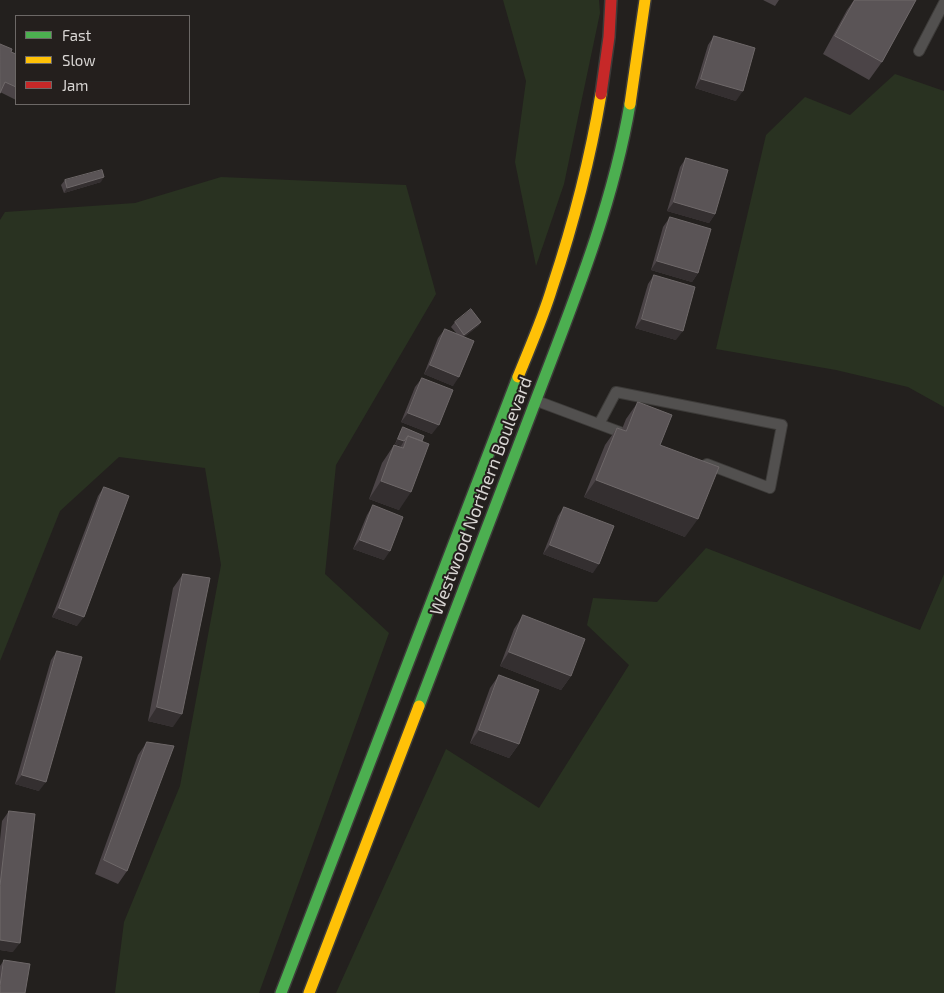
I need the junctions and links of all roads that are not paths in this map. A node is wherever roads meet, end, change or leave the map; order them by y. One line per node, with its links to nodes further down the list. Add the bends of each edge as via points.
1 (611, 0): 5 (main road, Westwood Northern Boulevard, via 599,103 587,166)
2 (645, 0): 5 (main road, Westwood Northern Boulevard, via 626,129 606,205 580,285)
3 (944, 3): 4 (lane)
4 (919, 51)
5 (525, 395): 6 (lane); 9 (main road, Westwood Northern Boulevard); 10 (main road, Westwood Northern Boulevard)
6 (599, 424): 7 (lane); 8 (lane, via 616,392 782,425 770,488)
7 (620, 432)
8 (699, 462)
9 (281, 993)
10 (309, 993)

